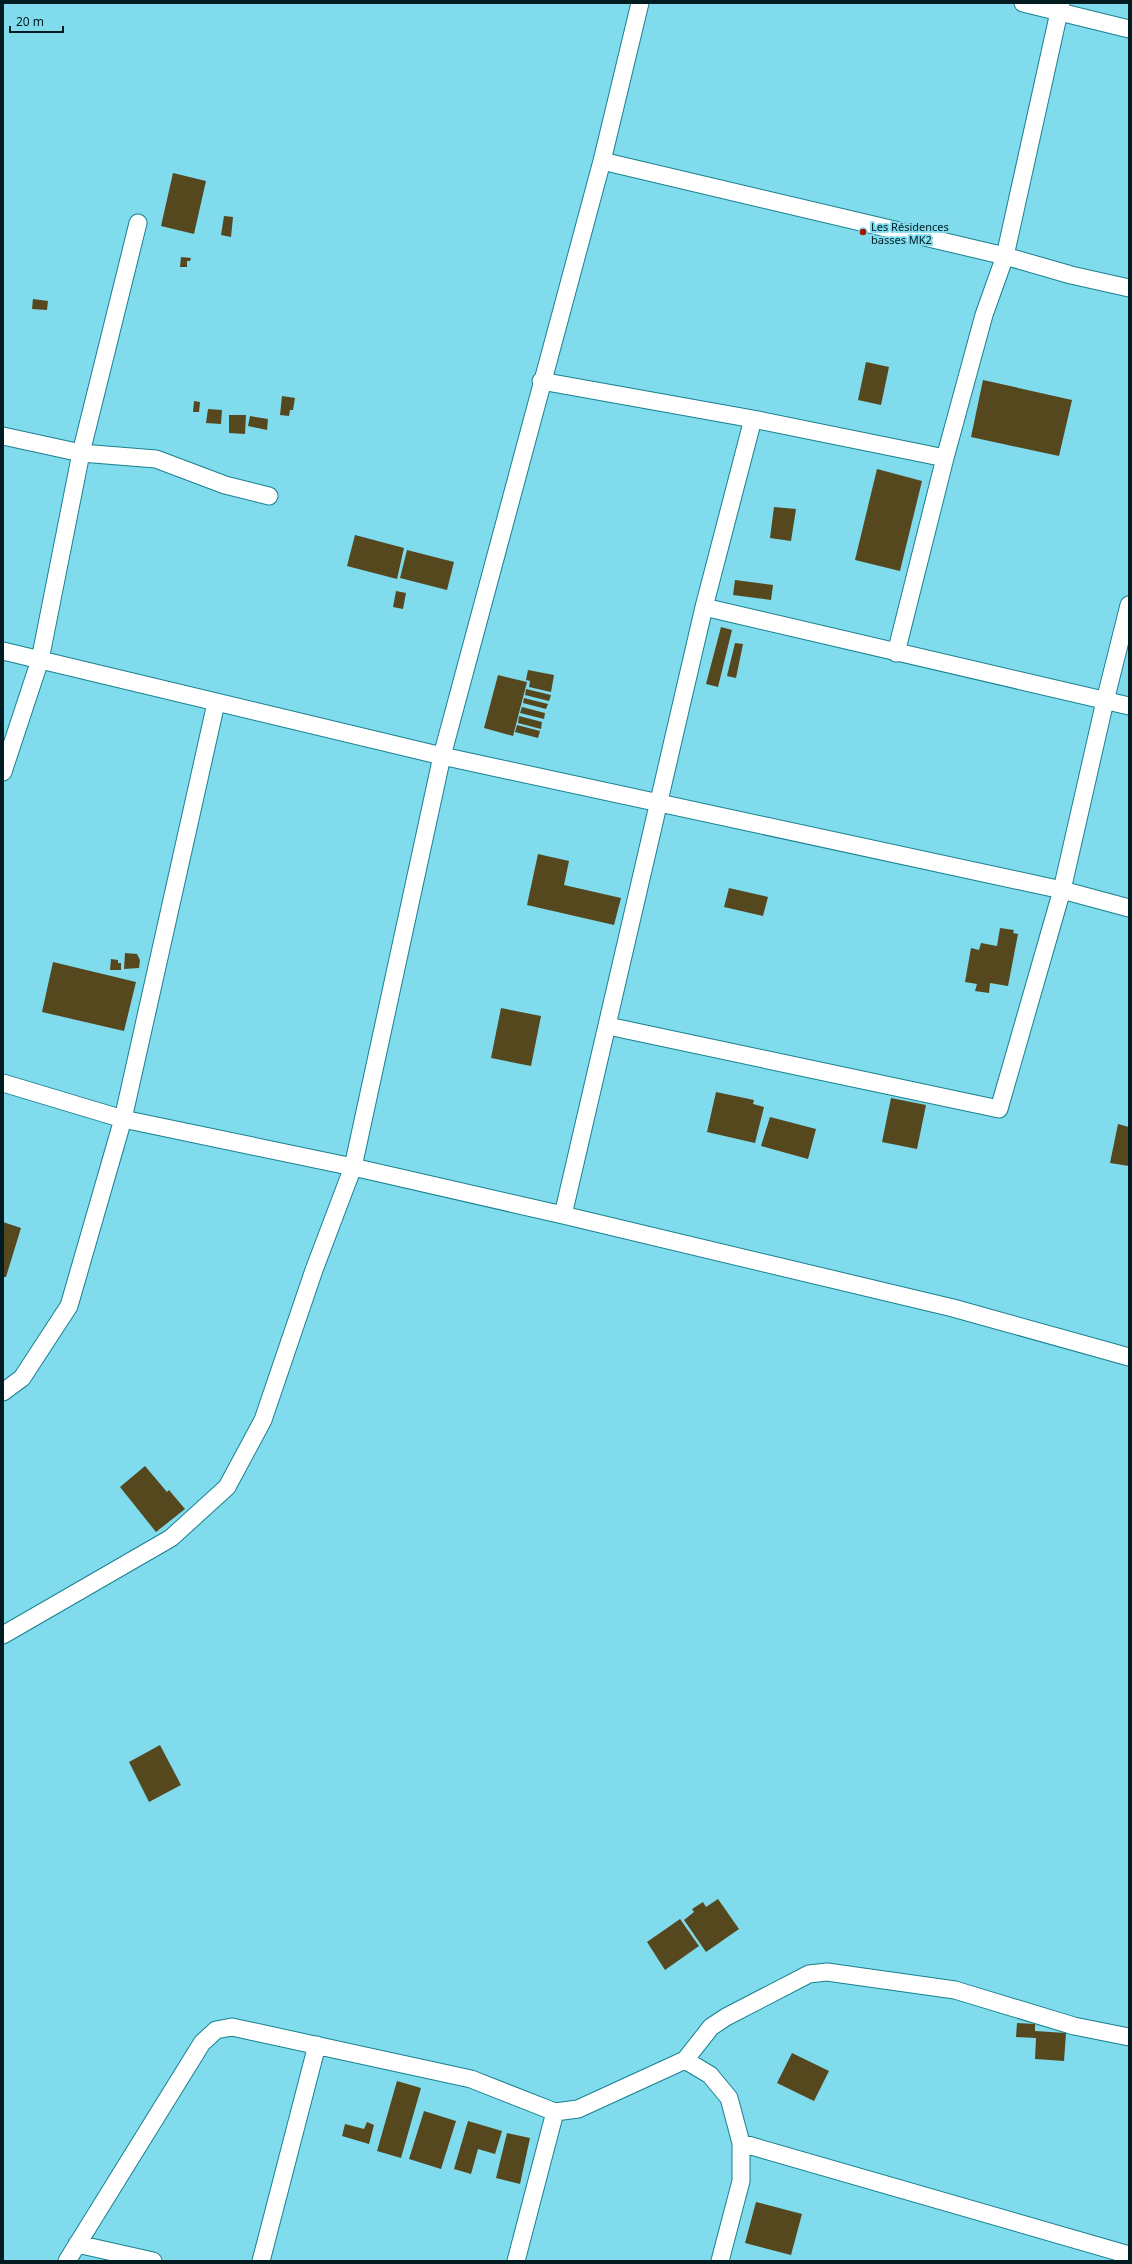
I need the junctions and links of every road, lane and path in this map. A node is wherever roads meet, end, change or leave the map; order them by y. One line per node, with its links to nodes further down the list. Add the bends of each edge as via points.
1 (640, 3): 5 (street)
2 (1023, 3): 3 (street)
3 (1060, 8): 4 (street); 7 (street)
4 (1129, 29)
5 (602, 161): 7 (street); 9 (street)
6 (138, 223): 12 (street)
7 (1005, 256): 8 (street); 13 (street, via 984,315)
8 (1129, 288)
9 (542, 381): 10 (street); 23 (street)
10 (753, 419): 13 (street); 16 (street)
11 (3, 436): 12 (street)
12 (81, 453): 14 (street, via 156,458 226,485); 19 (street)
13 (945, 458): 18 (street)
14 (270, 496)
15 (1129, 605): 20 (street)
16 (704, 607): 18 (street); 25 (street)
17 (3, 651): 19 (street)
18 (896, 653): 20 (street)
19 (40, 660): 21 (street); 24 (street)
20 (1104, 700): 22 (street); 26 (street)
21 (216, 703): 23 (street); 30 (street)
22 (1129, 706)
23 (442, 756): 25 (street); 31 (street)
24 (3, 772)
25 (659, 803): 26 (street); 28 (street)
26 (1062, 890): 27 (street); 28 (street, via 999,1109)
27 (1129, 908)
28 (608, 1026): 32 (street)
29 (3, 1083): 30 (street)
30 (123, 1119): 31 (street); 34 (street, via 69,1306 22,1378)
31 (353, 1167): 32 (street); 35 (street, via 314,1270 263,1420 227,1487 171,1538)
32 (563, 1215): 33 (street, via 953,1308)
33 (1129, 1356)
34 (3, 1392)
35 (3, 1635)
36 (1129, 2037): 38 (street, via 1074,2026 956,1990 827,1972 809,1974 726,2017 711,2027)
37 (317, 2045): 39 (street, via 471,2079); 41 (street, via 232,2027 216,2030 202,2043); 45 (street)
38 (685, 2060): 39 (street, via 578,2109); 40 (street, via 710,2075 729,2098)
39 (555, 2112): 46 (street)
40 (741, 2143): 42 (street); 47 (street, via 741,2181)
41 (77, 2244): 43 (street); 44 (street)
42 (1129, 2255)
43 (67, 2261)
44 (153, 2261)
45 (261, 2261)
46 (516, 2261)
47 (720, 2261)

